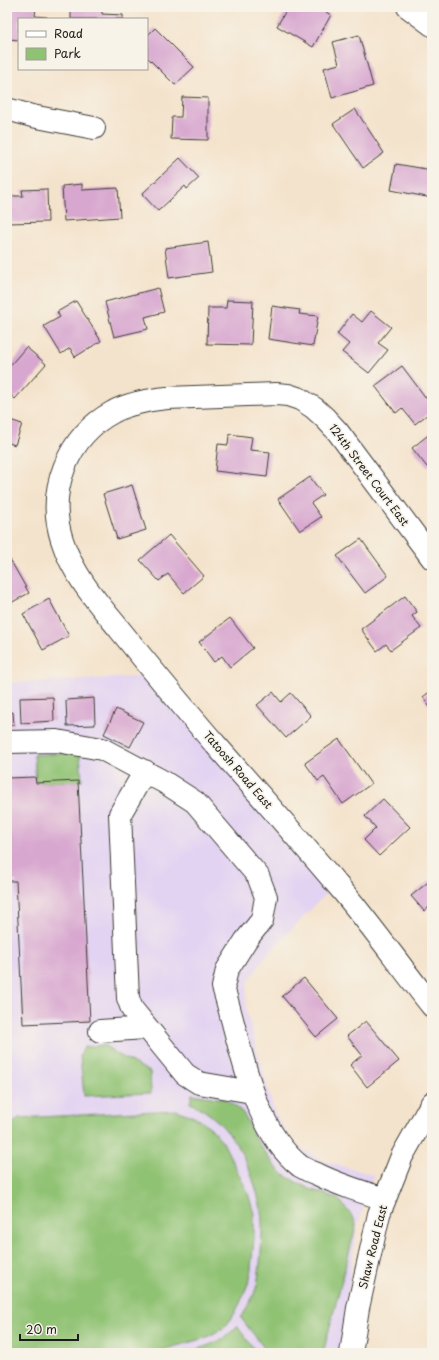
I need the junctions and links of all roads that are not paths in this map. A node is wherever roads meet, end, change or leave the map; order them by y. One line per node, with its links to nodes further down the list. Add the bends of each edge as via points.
1 (408, 7): 2 (street)
2 (432, 25)
3 (7, 109): 4 (street)
4 (94, 128)
5 (58, 525): 6 (street, 124th Street Court East, via 58,486 66,462 86,431 113,412 138,403 167,398 288,395 314,408 338,432); 9 (street, Tatoosh Road East, via 71,564 83,583 157,676 341,890)
6 (432, 558)
7 (7, 742): 8 (street, via 57,741 102,749)
8 (145, 771): 10 (street, via 120,814 128,998 132,1009); 12 (street, via 195,802 258,876 266,897 262,920 228,970 222,987)
9 (432, 1006)
10 (146, 1028): 11 (street); 12 (street, via 185,1074 194,1080)
11 (100, 1031)
12 (252, 1092): 14 (street, via 282,1148 301,1167 336,1184)
13 (432, 1103): 14 (street, Shaw Road East, via 402,1156)
14 (385, 1199): 15 (street, Shaw Road East, via 379,1214 358,1308)
15 (351, 1353)

